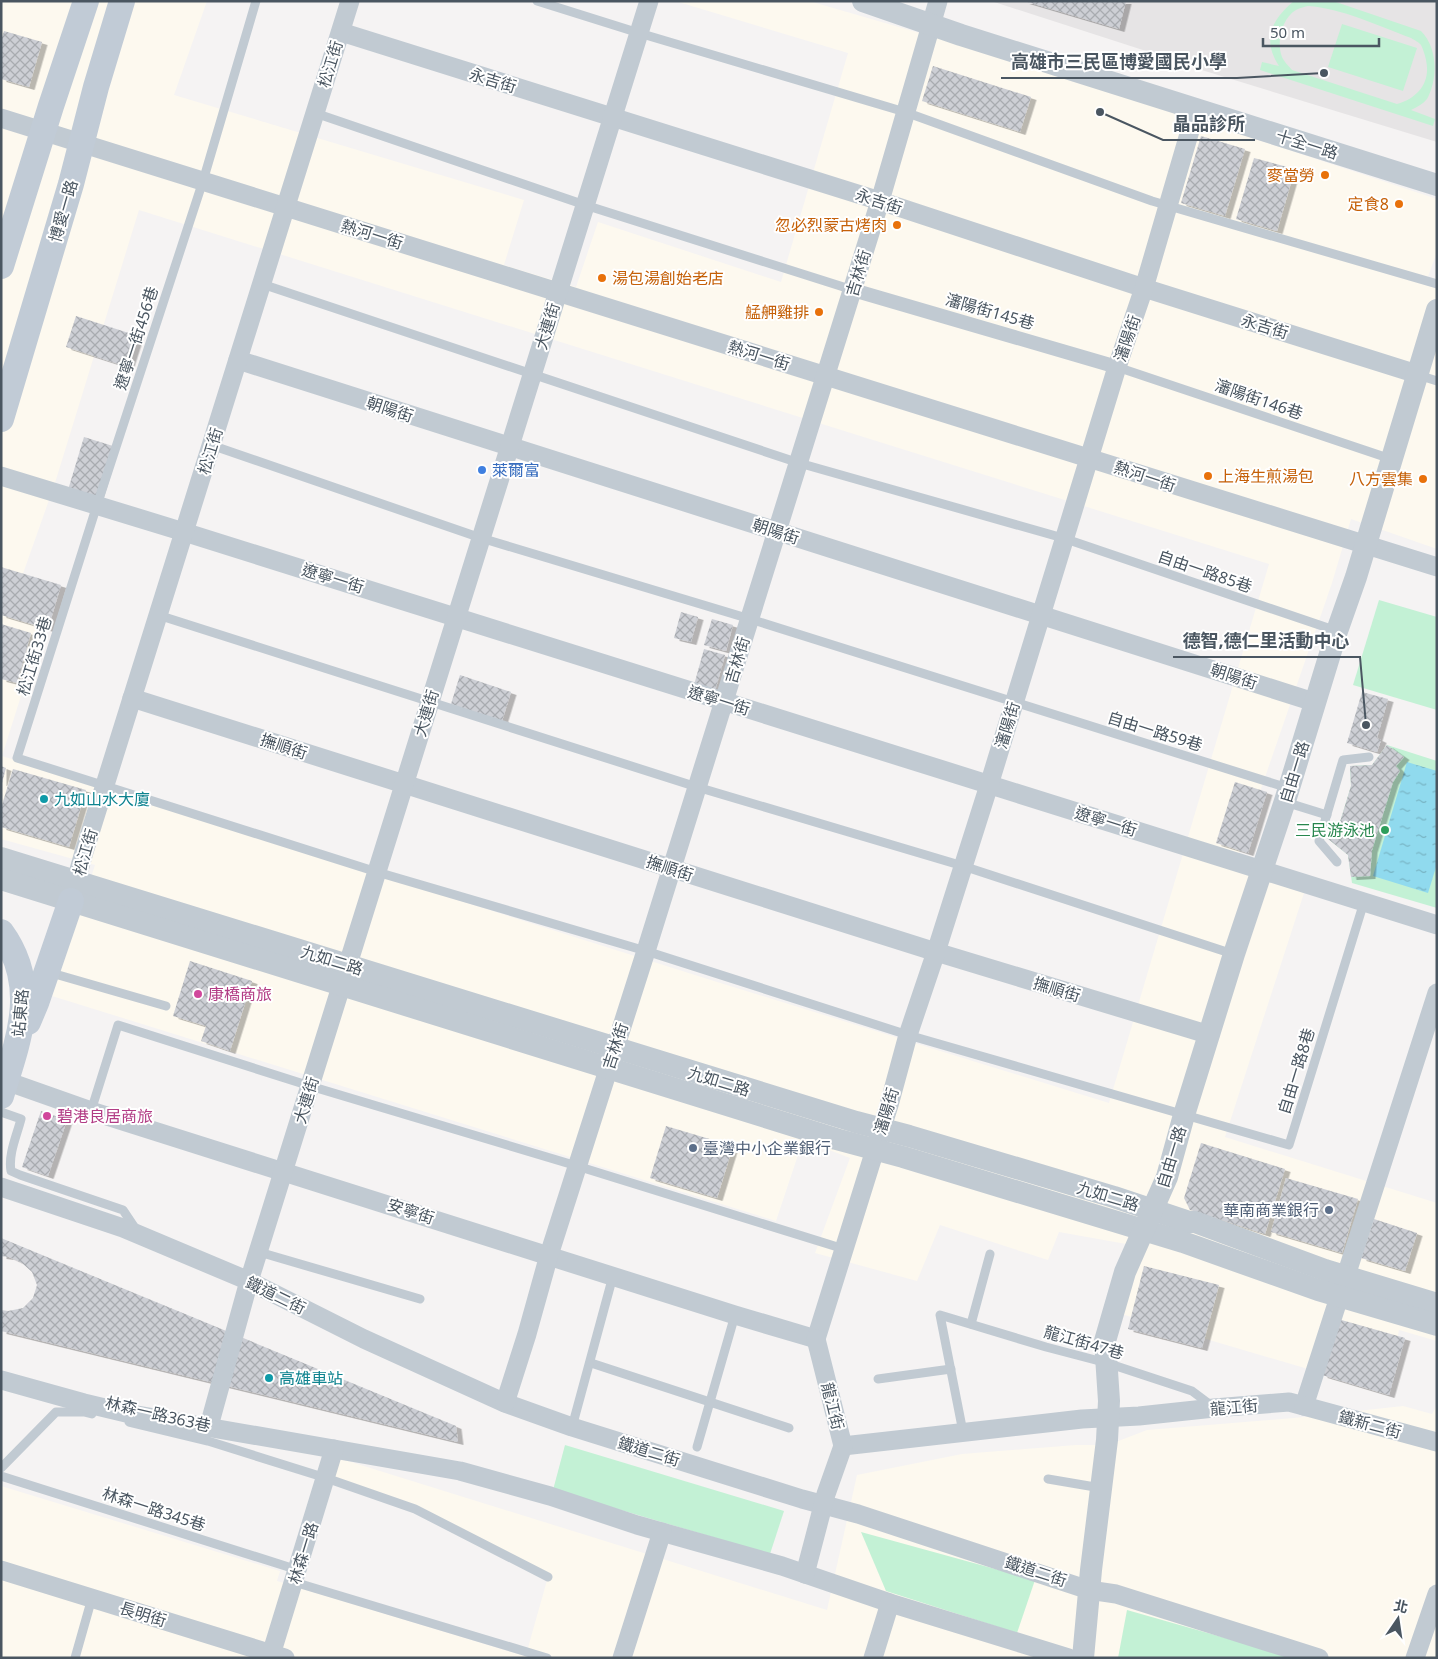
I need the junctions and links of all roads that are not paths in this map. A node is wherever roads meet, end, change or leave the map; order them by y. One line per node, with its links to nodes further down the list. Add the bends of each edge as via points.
1 (86, 1): 17 (main road)
2 (122, 1): 18 (main road, 博愛一路)
3 (256, 1): 19 (lane, 遼寧一街456巷)
4 (350, 1): 10 (street, 松江街)
5 (537, 1): 11 (lane)
6 (649, 1): 11 (street, 大連街)
7 (863, 1): 9 (street, 十全一路)
8 (938, 1): 9 (street, 吉林街)
9 (930, 24): 12 (street, 十全一路); 13 (street, 吉林街)
10 (340, 32): 14 (street, 松江街); 15 (street, 永吉街)
11 (639, 33): 13 (lane); 15 (street, 大連街)
12 (1196, 110): 20 (street, 十全一路); 23 (street, 瀋陽街)
13 (905, 112): 21 (street, 吉林街); 23 (lane)
14 (315, 113): 22 (lane); 24 (street, 松江街)
15 (612, 117): 21 (street, 永吉街); 22 (street, 大連街)
16 (1, 118): 17 (street, 熱河一街)
17 (44, 130): 18 (street, 熱河一街); 25 (main road)
18 (81, 142): 19 (street, 熱河一街); 37 (main road, 博愛一路)
19 (203, 181): 24 (street, 熱河一街); 44 (lane, 遼寧一街456巷)
20 (1437, 185)
21 (880, 201): 28 (street, 永吉街); 29 (street, 吉林街)
22 (585, 205): 29 (lane); 30 (street, 大連街)
23 (1169, 206): 27 (lane); 28 (street, 瀋陽街)
24 (286, 207): 26 (street, 松江街); 30 (street, 熱河一街)
25 (1, 266)
26 (262, 284): 32 (street, 松江街); 34 (lane, 自由一路85巷)
27 (1437, 284)
28 (1144, 288): 33 (street, 瀋陽街); 36 (street, 永吉街)
29 (853, 290): 33 (street, 瀋陽街145巷); 35 (street, 吉林街)
30 (558, 292): 34 (street, 大連街); 35 (street, 熱河一街)
31 (1437, 310): 36 (street, 自由一路)
32 (238, 360): 38 (street, 松江街); 39 (street, 朝陽街)
33 (1116, 366): 40 (street, 瀋陽街); 41 (lane, 瀋陽街146巷)
34 (532, 375): 39 (street, 大連街); 42 (lane, 自由一路85巷)
35 (826, 376): 40 (street, 熱河一街); 42 (street, 吉林街)
36 (1427, 378): 41 (street, 自由一路)
37 (1, 419)
38 (212, 445): 46 (street, 松江街); 47 (lane, 自由一路59巷)
39 (510, 446): 45 (street, 朝陽街); 47 (street, 大連街)
40 (1088, 458): 48 (street, 瀋陽街); 49 (street, 熱河一街)
41 (1392, 459): 49 (street, 自由一路)
42 (799, 463): 45 (street, 吉林街); 48 (lane, 自由一路85巷)
43 (1, 476): 44 (street, 遼寧一街)
44 (97, 504): 46 (street, 遼寧一街); 64 (lane, 松江街33巷, via 18,758)
45 (777, 531): 51 (street, 朝陽街); 54 (street, 吉林街)
46 (184, 532): 52 (street, 松江街); 53 (street, 遼寧一街)
47 (481, 538): 53 (street, 大連街); 54 (lane, 自由一路59巷)
48 (1063, 538): 51 (street, 瀋陽街); 55 (lane, 自由一路85巷)
49 (1366, 545): 50 (street, 熱河一街); 55 (street, 自由一路)
50 (1437, 567)
51 (1040, 614): 59 (street, 朝陽街); 60 (street, 瀋陽街)
52 (158, 615): 56 (street, 松江街); 58 (lane)
53 (456, 617): 57 (street, 遼寧一街); 58 (street, 大連街)
54 (750, 619): 57 (street, 吉林街); 60 (lane, 自由一路59巷)
55 (1337, 631): 59 (street, 自由一路)
56 (132, 698): 62 (street, 撫順街); 64 (street, 松江街)
57 (724, 701): 63 (street, 遼寧一街); 65 (street, 吉林街)
58 (430, 702): 62 (street, 大連街); 65 (lane)
59 (1314, 702): 66 (street, 自由一路)
60 (1013, 703): 63 (street, 瀋陽街); 66 (lane, 自由一路59巷)
61 (1369, 757): 67 (lane, via 1342,760)
62 (404, 784): 71 (street, 撫順街); 73 (street, 大連街)
63 (989, 784): 70 (street, 瀋陽街); 72 (street, 遼寧一街)
64 (105, 785): 73 (lane); 75 (street, 松江街)
65 (697, 787): 70 (lane); 71 (street, 吉林街)
66 (1287, 795): 67 (lane, 自由一路59巷); 72 (street, 自由一路)
67 (1327, 815): 69 (lane, via 1319,841)
68 (1, 858): 75 (street, 九如二路)
69 (1337, 862)
70 (963, 866): 80 (street, 瀋陽街); 81 (lane)
71 (672, 869): 79 (street, 吉林街); 80 (street, 撫順街)
72 (1263, 870): 76 (street, 遼寧一街); 81 (street, 自由一路)
73 (377, 872): 79 (lane); 83 (street, 大連街)
74 (1, 879): 75 (street, 九如二路)
75 (74, 891): 82 (main road); 83 (street, 九如二路)
76 (1364, 902): 77 (street, 遼寧一街); 94 (lane, 自由一路8巷, via 1289,1145)
77 (1437, 925)
78 (1, 932): 88 (main road, 站東路, via 15,954 23,983 23,1014)
79 (646, 951): 86 (lane); 89 (street, 吉林街)
80 (936, 952): 86 (street, 瀋陽街); 87 (street, 撫順街)
81 (1234, 954): 87 (street, 自由一路)
82 (47, 972): 85 (lane); 88 (main road)
83 (344, 975): 89 (street, 九如二路); 90 (street, 大連街)
84 (1437, 994): 108 (street)
85 (166, 1006)
86 (908, 1035): 94 (lane); 95 (street, 瀋陽街)
87 (1210, 1035): 94 (street, 自由一路)
88 (17, 1045): 91 (main road, 站東路)
89 (611, 1058): 95 (street, 九如二路); 96 (street, 吉林街)
90 (310, 1086): 92 (lane, via 118,1025); 96 (lane); 97 (street, 大連街)
91 (4, 1088): 92 (street, 安寧街)
92 (92, 1111): 97 (street, 安寧街)
93 (1, 1112): 101 (lane, via 22,1119 12,1154 11,1171 123,1210)
94 (1184, 1115): 99 (street, 自由一路, via 1167,1177)
95 (878, 1139): 99 (street, 九如二路, via 910,1136); 100 (street, 九如二路); 102 (street, 瀋陽街)
96 (577, 1166): 102 (lane); 105 (street, 吉林街)
97 (283, 1171): 103 (street, 大連街); 105 (street, 安寧街)
98 (1, 1187): 101 (street, 鐵道二街)
99 (1152, 1209): 100 (street, 自由一路); 108 (street, 九如二路, via 1195,1222)
100 (1143, 1230): 108 (street, 九如二路); 116 (street, 自由一路, via 1125,1272 1105,1341)
101 (140, 1235): 107 (street, 鐵道二街)
102 (844, 1249): 114 (street, 瀋陽街)
103 (259, 1252): 107 (street, 大連街); 109 (lane)
104 (990, 1254): 112 (lane)
105 (548, 1255): 106 (street, 安寧街); 121 (street, 吉林街)
106 (613, 1276): 111 (street, 安寧街); 115 (lane)
107 (249, 1281): 121 (street, 鐵道二街, via 364,1339); 125 (street, 大連街)
108 (1342, 1286): 110 (street, 九如二路); 113 (street, 九如二路); 122 (street)
109 (420, 1298)
110 (1437, 1304)
111 (735, 1315): 114 (street, 安寧街); 120 (lane)
112 (971, 1324): 116 (lane, 龍江街47巷); 117 (lane, 龍江街47巷, via 940,1315)
113 (1437, 1325)
114 (816, 1339): 130 (street, 龍江街)
115 (591, 1362): 120 (lane); 126 (lane)
116 (1107, 1363): 123 (lane, 龍江街47巷, via 1192,1390); 124 (street, 自由一路)
117 (951, 1370): 118 (lane); 128 (lane)
118 (878, 1379)
119 (1, 1380): 125 (street, via 84,1403)
120 (710, 1402): 127 (lane); 131 (lane)
121 (505, 1403): 126 (street, 鐵道二街)
122 (1304, 1406): 123 (street, 龍江街, via 1289,1402); 129 (street, 鐵新二街)
123 (1214, 1408): 124 (street, 龍江街)
124 (1108, 1418): 128 (street, 龍江街); 137 (street, 自由一路)
125 (209, 1426): 132 (street)
126 (572, 1426): 138 (street, 鐵道二街)
127 (789, 1428)
128 (963, 1432): 130 (street, 龍江街)
129 (1437, 1442)
130 (843, 1446): 138 (street)
131 (697, 1447)
132 (334, 1449): 135 (street, 林森一路); 139 (street, via 460,1471)
133 (1, 1468): 135 (lane, 林森一路363巷, via 56,1412 84,1412 208,1441)
134 (1, 1476): 142 (lane, 林森一路345巷)
135 (326, 1478): 142 (street, 林森一路); 143 (lane, 林森一路363巷, via 415,1509)
136 (1048, 1479): 137 (lane)
137 (1101, 1488): 144 (street, 自由一路)
138 (824, 1505): 141 (street); 144 (street, 鐵道二街)
139 (662, 1532): 141 (street); 151 (street)
140 (1, 1570): 146 (street, 長明街)
141 (805, 1574): 147 (street)
142 (296, 1576): 148 (street, 林森一路); 150 (lane, 林森一路345巷)
143 (548, 1577)
144 (1089, 1590): 154 (street, 自由一路); 155 (street, 鐵道二街, via 1116,1594)
145 (1437, 1594): 156 (street)
146 (92, 1598): 148 (street, 長明街); 149 (lane)
147 (890, 1602): 152 (street); 153 (street)
148 (275, 1656)
149 (75, 1658)
150 (548, 1658)
151 (622, 1658)
152 (873, 1658)
153 (1069, 1658)
154 (1083, 1658)
155 (1319, 1658)
156 (1415, 1658)

